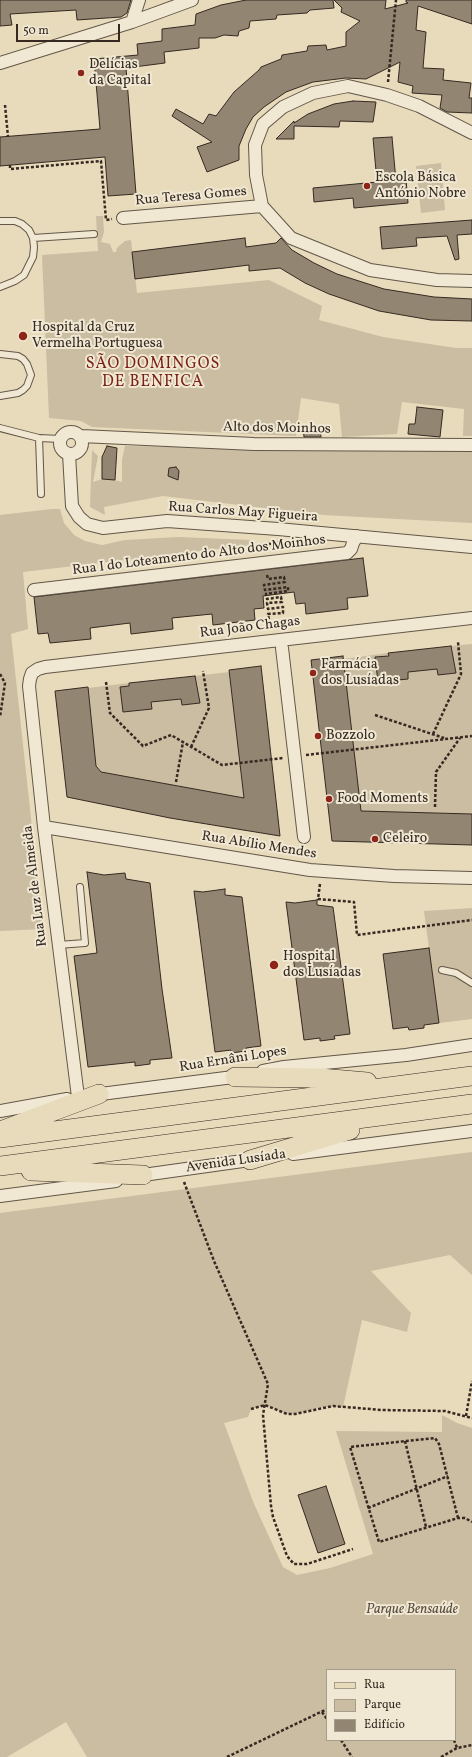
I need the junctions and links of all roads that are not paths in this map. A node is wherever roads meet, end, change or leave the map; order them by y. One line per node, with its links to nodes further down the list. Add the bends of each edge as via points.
1 (139, 0): 3 (street)
2 (192, 0): 3 (street)
3 (132, 22): 4 (street)
4 (0, 63)
5 (472, 133): 6 (street, via 419,106 387,95 348,86 313,93 283,107 263,124 255,145 256,175)
6 (262, 206): 7 (street, Rua Teresa Gomes); 11 (street, via 291,238 370,270 438,280)
7 (123, 218)
8 (0, 221): 10 (lane, via 15,221 22,224)
9 (94, 234): 10 (lane)
10 (33, 238): 12 (lane, via 33,257 24,275 16,282)
11 (472, 281)
12 (0, 287)
13 (0, 354): 14 (lane, via 23,359 31,375 23,390)
14 (0, 396)
15 (0, 428): 17 (lane)
16 (81, 436): 18 (street, via 70,432); 19 (street, Alto dos Moinhos, via 254,444); 20 (street, via 81,449 78,453)
17 (39, 438): 18 (lane); 21 (lane)
18 (61, 439): 20 (street, Rua Carlos May Figueira, via 61,448)
19 (472, 445)
20 (69, 454): 22 (street, Rua Carlos May Figueira, via 72,506 87,524 103,528 167,521)
21 (41, 494)
22 (358, 536): 23 (street, Rua Carlos May Figueira); 24 (street, Rua I do Loteamento do Alto dos Moinhos, via 347,553)
23 (472, 547)
24 (34, 590)
25 (472, 618): 27 (street, Rua João Chagas, via 45,667)
26 (282, 648): 29 (street)
27 (34, 672): 28 (street, Rua Luz de Almeida, via 29,686)
28 (44, 827): 30 (street, Rua Abílio Mendes, via 310,870); 32 (street, Rua Luz de Almeida)
29 (304, 837)
30 (472, 878)
31 (80, 887): 32 (lane, via 86,942)
32 (58, 945): 40 (street, Rua Luz de Almeida)
33 (442, 970): 34 (lane, via 456,973)
34 (472, 982)
35 (472, 1045): 37 (street, Rua Ernâni Lopes, via 284,1067)
36 (472, 1076): 38 (main road)
37 (235, 1077): 38 (main road, via 320,1078); 39 (street, Rua Ernâni Lopes)
38 (404, 1085): 44 (main road)
39 (98, 1094): 40 (street, Rua Ernâni Lopes); 44 (main road)
40 (78, 1097): 42 (street, Rua Ernâni Lopes)
41 (472, 1104): 43 (main road, Avenida Lusíada)
42 (0, 1111)
43 (414, 1112): 48 (main road); 50 (main road, Avenida Lusíada)
44 (43, 1124): 45 (main road); 47 (main road)
45 (0, 1131)
46 (472, 1131): 48 (street, Avenida Lusíada)
47 (0, 1138)
48 (250, 1160): 52 (street, Avenida Lusíada)
49 (0, 1166): 50 (main road, Avenida Lusíada)
50 (49, 1166): 51 (main road); 52 (main road)
51 (0, 1171)
52 (142, 1175): 53 (street, Avenida Lusíada, via 117,1181)
53 (0, 1196)

